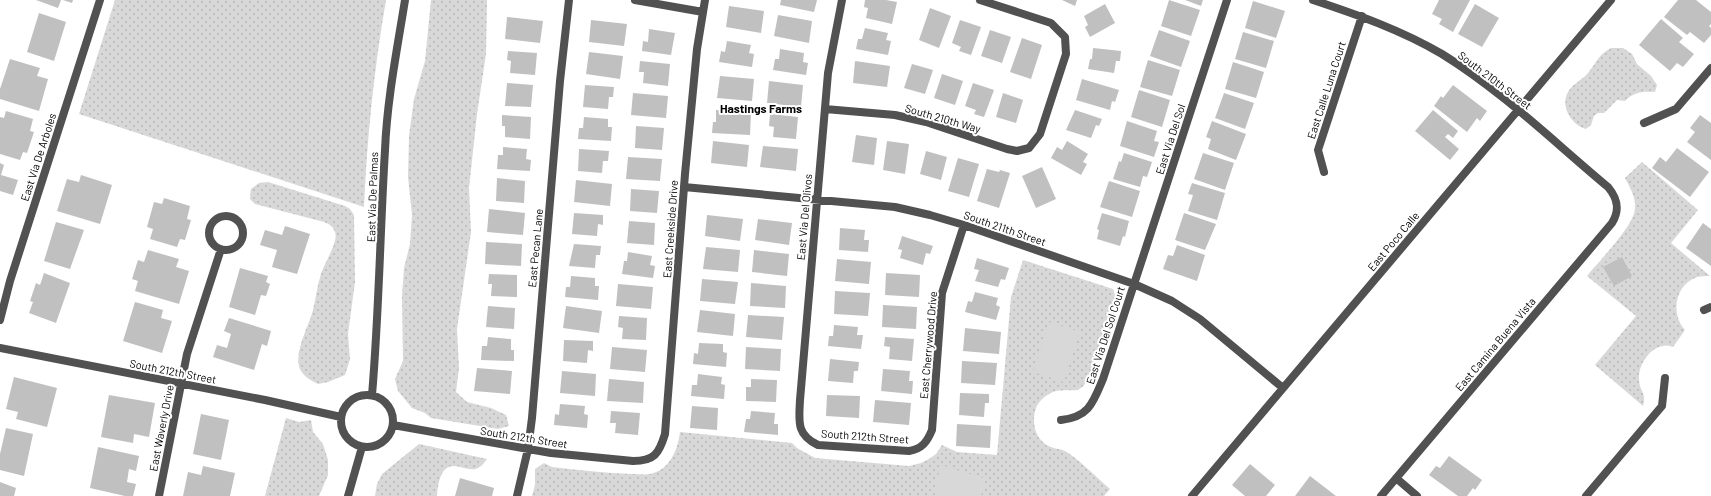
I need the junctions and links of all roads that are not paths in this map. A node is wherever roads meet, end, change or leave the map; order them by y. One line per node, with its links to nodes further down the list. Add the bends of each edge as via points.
1 (100, 0): 24 (street, East Via De Arboles)
2 (405, 0): 29 (street, East Via De Palmas, via 385,150)
3 (569, 0): 36 (street, East Pecan Lane)
4 (635, 0): 11 (street)
5 (705, 0): 11 (street, East Creekside Drive)
6 (842, 0): 14 (street, East Via Del Olivos, via 828,73)
7 (980, 0): 14 (street, South 210th Way, via 1051,23 1065,37 1064,61 1040,134 1029,148 1007,148 926,122 895,115)
8 (1227, 0): 23 (street, East Via Del Sol)
9 (1313, 0): 12 (street, South 210th Street)
10 (1609, 1): 15 (street, East Poco Calle)
11 (702, 12): 18 (street, East Creekside Drive)
12 (1362, 16): 15 (street, South 210th Street, via 1442,54); 17 (street, East Calle Luna Court, via 1318,150)
13 (1711, 68): 16 (street, via 1676,108)
14 (825, 109): 19 (street, East Via Del Olivos)
15 (1518, 110): 20 (street, South 210th Street, via 1608,187); 28 (street, East Poco Calle)
16 (1644, 123)
17 (1324, 172)
18 (684, 187): 19 (street, South 211th Street); 37 (street, East Creekside Drive, via 665,434 661,448)
19 (816, 200): 21 (street, South 211th Street, via 895,207); 33 (street, East Via Del Olivos, via 800,400 799,424)
20 (1617, 203): 38 (street, East Camina Buena Vista, via 1617,212 1612,223)
21 (964, 226): 23 (street, South 211th Street); 34 (street, East Cherrywood Drive, via 942,293 932,430)
22 (221, 249): 22 (street, via 231,249 240,243 242,238 242,228 231,217 220,218 211,225 210,236); 27 (street, East Waverly Drive, via 187,354)
23 (1134, 284): 28 (street, South 211th Street, via 1172,301 1200,319); 31 (street, East Via Del Sol Court, via 1095,397 1086,411 1074,419)
24 (0, 320)
25 (0, 348): 27 (street, South 212th Street)
26 (1665, 378): 45 (street, via 1662,406)
27 (181, 384): 30 (street, South 212th Street); 39 (street, East Waverly Drive)
28 (1283, 388): 42 (street, East Poco Calle)
29 (372, 395): 30 (street, via 352,400 343,410); 32 (street, via 386,403 393,418)
30 (341, 417): 35 (street, via 348,439)
31 (1061, 420)
32 (393, 425): 35 (street, via 385,440 370,447); 36 (street, South 212th Street)
33 (804, 436): 34 (street, South 212th Street, via 818,445 909,451)
34 (925, 444)
35 (362, 447): 40 (street)
36 (528, 449): 37 (street, South 212th Street, via 633,461); 41 (street, East Pecan Lane)
37 (652, 458)
38 (1396, 478): 43 (street, East Camina Buena Vista); 44 (street)
39 (159, 496)
40 (348, 496)
41 (516, 496)
42 (1192, 496)
43 (1381, 496)
44 (1417, 496)
45 (1586, 496)

